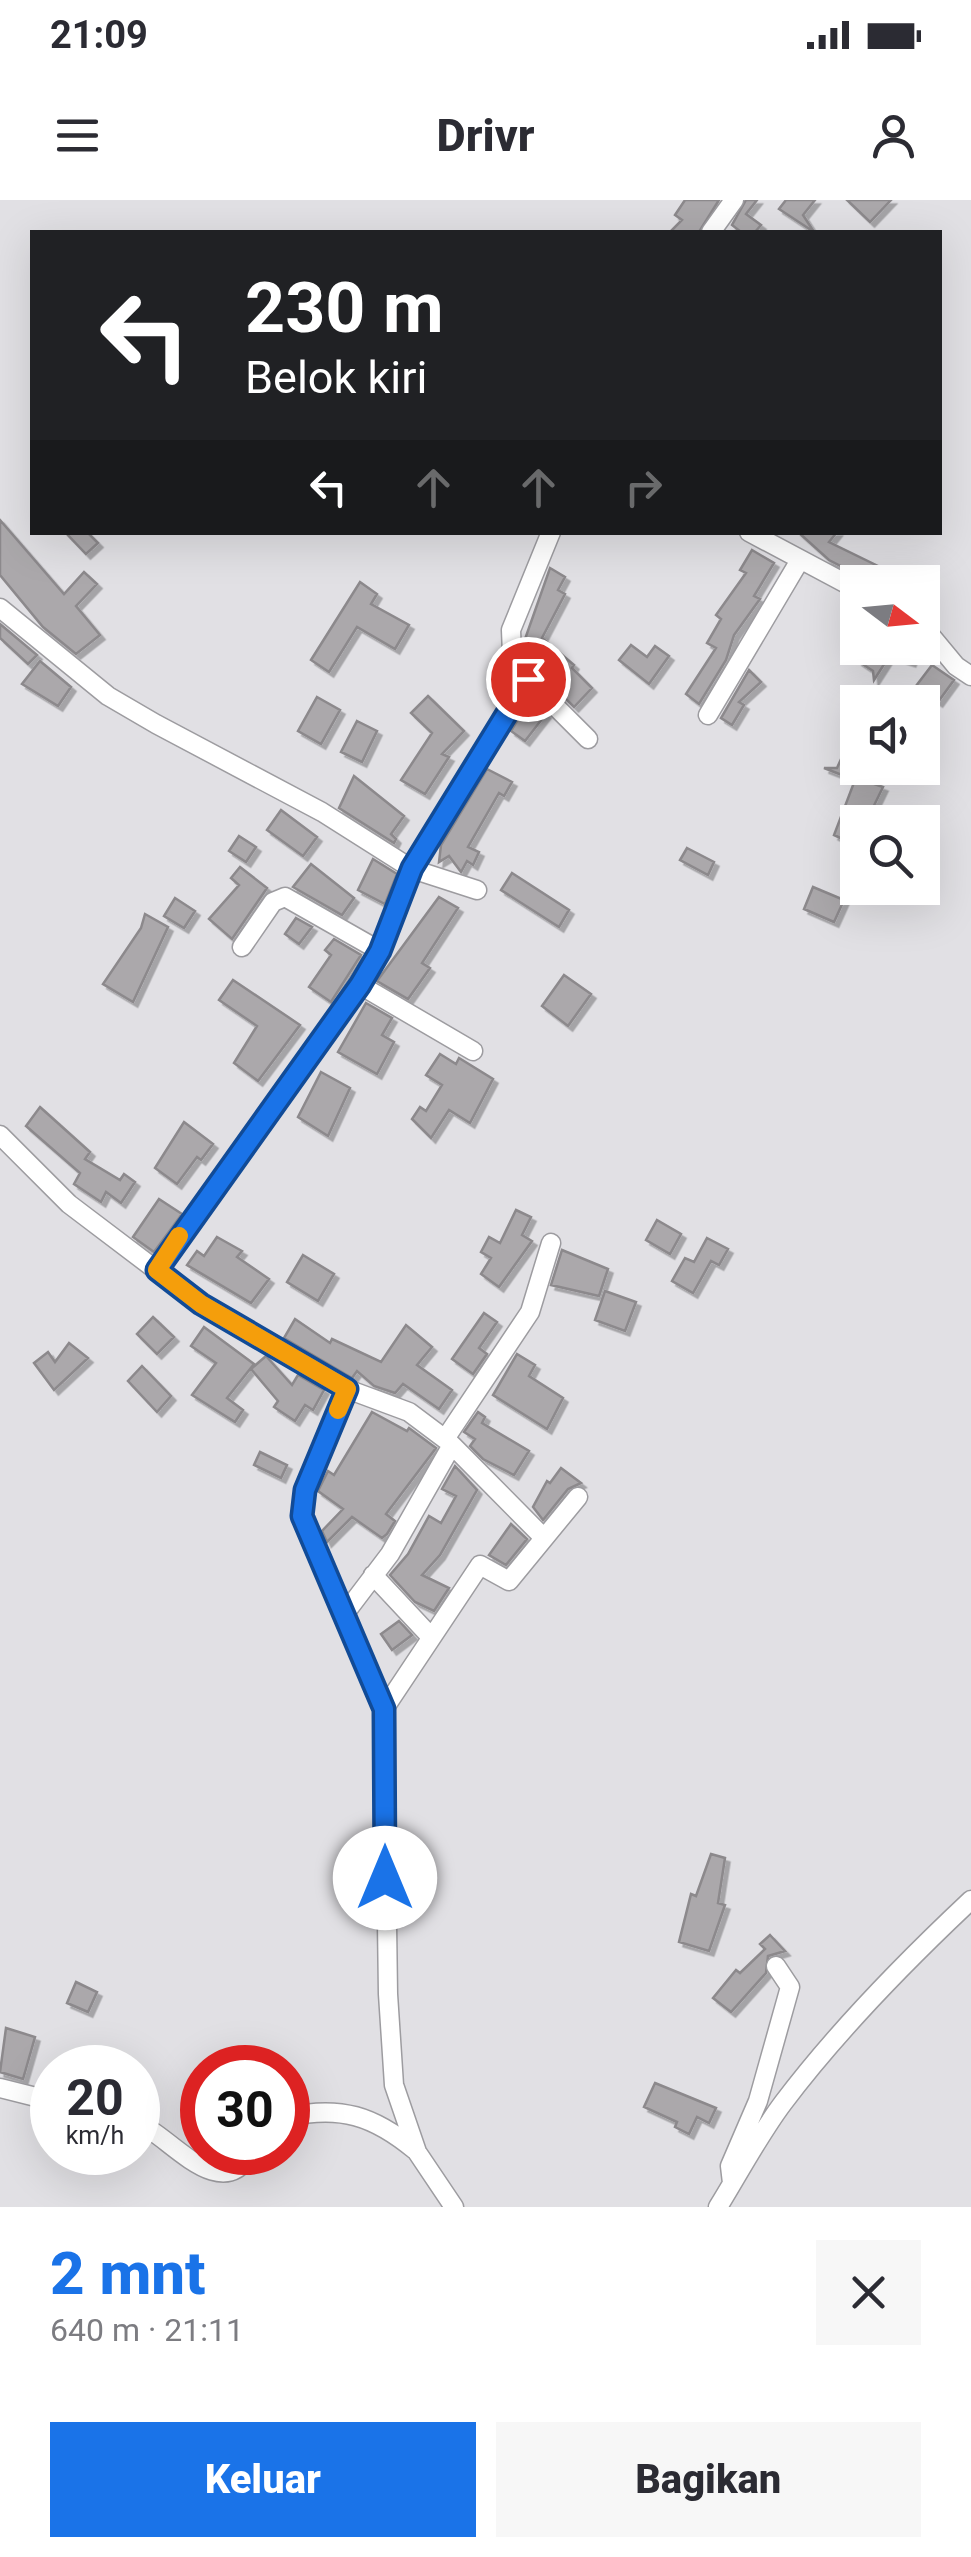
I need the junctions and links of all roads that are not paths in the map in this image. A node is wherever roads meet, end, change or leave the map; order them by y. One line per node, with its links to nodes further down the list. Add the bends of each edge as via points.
1 (734, 200): 2 (street)
2 (712, 230)
3 (551, 535): 10 (street, via 511,630 512,654)
4 (754, 535): 5 (street)
5 (800, 560): 6 (street); 11 (street)
6 (840, 581)
7 (0, 608): 13 (street, via 108,696)
8 (940, 647): 9 (street)
9 (971, 676)
10 (528, 679): 12 (street); 13 (street)
11 (708, 715)
12 (588, 739)
13 (412, 868): 14 (street); 16 (street)
14 (478, 890)
15 (242, 947): 16 (street, via 273,902 286,897)
16 (380, 951): 17 (street)
17 (360, 985): 18 (street); 21 (street)
18 (472, 1051)
19 (0, 1135): 21 (street, via 69,1204)
20 (551, 1243): 23 (street, via 530,1312)
21 (157, 1270): 22 (street, via 201,1304)
22 (347, 1389): 23 (street, via 409,1412); 27 (street, via 302,1503)
23 (448, 1442): 25 (street); 26 (street, via 418,1508)
24 (578, 1497): 25 (street)
25 (542, 1536): 28 (street, via 509,1581 480,1565)
26 (374, 1575): 27 (street); 28 (street)
27 (346, 1612): 29 (street)
28 (431, 1637): 29 (street)
29 (384, 1709): 36 (street, via 394,2085)
30 (971, 1900): 38 (street, via 805,2076)
31 (776, 1966): 38 (street, via 790,1986 758,2101 730,2166)
32 (0, 2088): 33 (street)
33 (30, 2096)
34 (310, 2111): 36 (street, via 366,2116)
35 (160, 2135): 37 (street)
36 (418, 2152): 39 (street)
37 (180, 2153)
38 (732, 2184): 40 (street)
39 (454, 2207)
40 (718, 2207)

